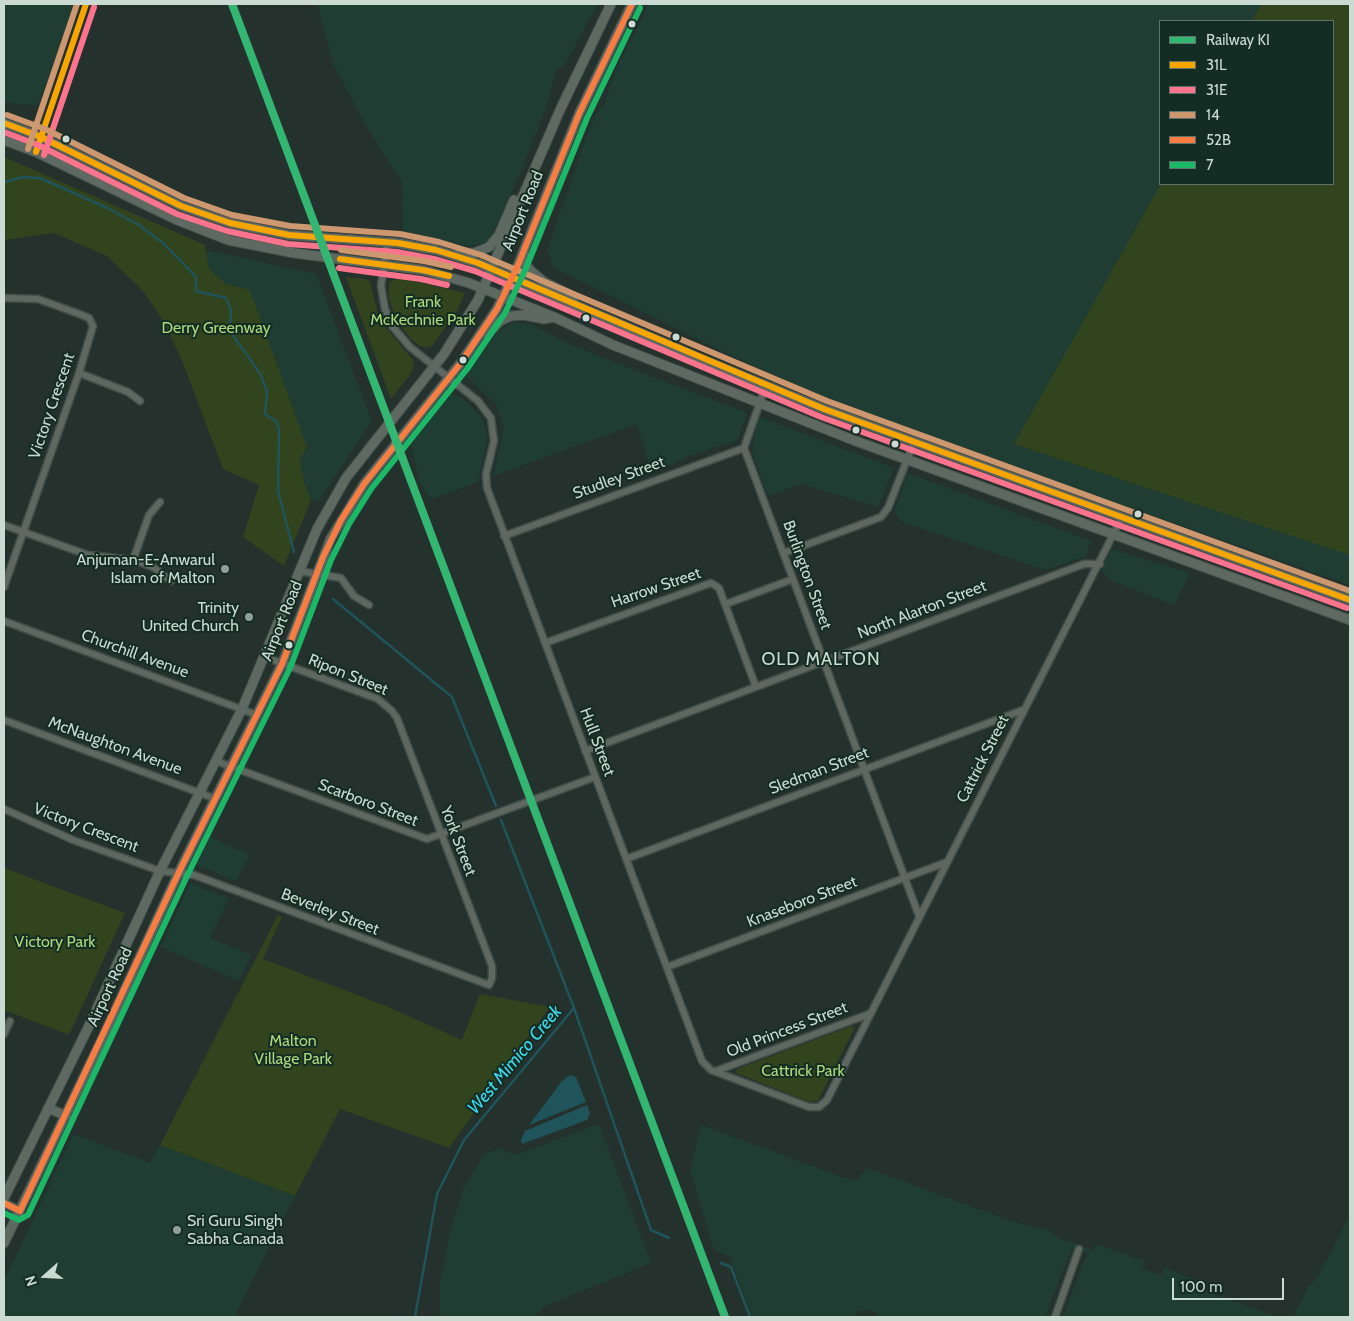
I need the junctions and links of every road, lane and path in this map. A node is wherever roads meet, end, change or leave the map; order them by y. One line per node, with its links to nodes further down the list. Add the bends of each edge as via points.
1 (611, 4): 5 (main road, Airport Road)
2 (632, 4): 6 (main road, Airport Road, via 579,114)
3 (4, 123): 7 (main road, via 41,137 181,206 230,223 289,235)
4 (4, 140): 9 (main road, via 36,152 177,220 228,240 294,253)
5 (523, 194): 8 (main road, via 514,200 499,235 489,247 460,254); 10 (main road, Airport Road)
6 (543, 202): 11 (main road, Airport Road); 15 (main road, via 545,206 523,260 544,282 570,295)
7 (387, 242): 8 (main road); 9 (street, Hull Street)
8 (436, 250): 10 (main road)
9 (384, 264): 12 (main road, via 439,274); 18 (street, Hull Street, via 382,294 392,326 406,343)
10 (492, 268): 11 (main road); 12 (main road, Airport Road)
11 (512, 276): 13 (main road, Airport Road); 15 (main road)
12 (483, 288): 13 (main road); 18 (main road, Airport Road, via 459,332)
13 (503, 296): 16 (main road); 17 (main road, Airport Road)
14 (4, 298): 19 (street, Victory Crescent, via 38,299 90,318 93,326)
15 (575, 305): 21 (main road)
16 (554, 317): 17 (main road, via 511,316 500,320 483,338); 23 (main road, via 613,345)
17 (478, 339): 20 (main road, Airport Road)
18 (435, 366): 20 (street, Hull Street); 38 (main road, Airport Road, via 339,489)
19 (79, 374): 22 (street, via 128,392); 30 (street, Victory Crescent)
20 (449, 378): 32 (street, Hull Street, via 478,401 491,418 494,442 486,485); 39 (main road, Airport Road, via 364,484 331,538)
21 (766, 384): 23 (street); 24 (main road)
22 (140, 401)
23 (759, 404): 25 (street); 26 (main road)
24 (914, 442): 26 (street); 28 (main road)
25 (744, 448): 32 (street, Studley Street); 34 (street, Burlington Street)
26 (907, 460): 31 (main road); 34 (street, via 888,508 881,517)
27 (160, 502): 36 (street, via 149,515)
28 (1122, 517): 31 (street, Cattrick Street); 33 (main road)
29 (4, 525): 30 (street)
30 (24, 532): 36 (street, via 88,555); 42 (street, Victory Crescent)
31 (1113, 535): 35 (main road); 37 (street, Cattrick Street)
32 (504, 536): 48 (street, Hull Street)
33 (1186, 541): 35 (main road); 43 (main road)
34 (784, 553): 40 (street, Burlington Street)
35 (1180, 558): 46 (main road)
36 (133, 560): 41 (street, via 153,567)
37 (1100, 564): 50 (street, North Alarton Street, via 1084,564); 55 (street, Cattrick Street)
38 (299, 571): 39 (street); 49 (main road, Airport Road)
39 (317, 574): 45 (street, via 341,578 354,596); 51 (main road, Airport Road)
40 (793, 579): 44 (street); 50 (street, Burlington Street)
41 (170, 581)
42 (4, 587)
43 (1350, 600)
44 (726, 604): 48 (street, Harrow Street, via 719,588 715,584 706,584); 52 (street, Harrow Street)
45 (369, 606)
46 (1350, 620)
47 (4, 621): 53 (street, Churchill Avenue)
48 (545, 643): 58 (street, Hull Street)
49 (265, 657): 51 (street, Ripon Street); 53 (main road, Airport Road)
50 (824, 662): 52 (street, North Alarton Street); 61 (street, Burlington Street)
51 (282, 664): 54 (street, Ripon Street, via 378,699); 56 (main road, Airport Road)
52 (756, 687): 58 (street, North Alarton Street)
53 (242, 709): 56 (street, Churchill Avenue); 59 (main road, Airport Road)
54 (391, 709): 66 (street, York Street)
55 (1022, 710): 61 (street, Sledman Street); 68 (street, Cattrick Street)
56 (257, 715): 60 (main road, Airport Road)
57 (4, 720): 63 (street, McNaughton Avenue)
58 (585, 751): 62 (street, Hull Street)
59 (216, 761): 60 (street, Scarboro Street); 63 (main road, Airport Road)
60 (231, 766): 64 (main road, Airport Road); 66 (street, Scarboro Street, via 422,838)
61 (865, 769): 67 (street, Sledman Street); 71 (street, Burlington Street)
62 (595, 777): 66 (street, Scarboro Street); 67 (street, Hull Street)
63 (198, 792): 64 (street, McNaughton Avenue); 69 (main road, Airport Road)
64 (216, 799): 70 (main road, Airport Road)
65 (4, 809): 69 (street, Victory Crescent, via 73,840)
66 (441, 836): 74 (street, York Street, via 492,966)
67 (626, 859): 73 (street, Hull Street)
68 (947, 862): 71 (street, Knaseboro Street); 72 (street, Cattrick Street)
69 (160, 870): 70 (street, Beverley Street); 77 (main road, Airport Road)
70 (179, 872): 74 (street, Beverley Street); 78 (main road, Airport Road)
71 (905, 877): 72 (street, Burlington Street); 73 (street, Knaseboro Street)
72 (919, 916): 75 (street, Cattrick Street)
73 (667, 967): 80 (street, Hull Street, via 702,1061)
74 (489, 985)
75 (869, 1014): 80 (street, Old Princess Street); 80 (street, Hull Street, via 827,1100 819,1106 809,1107)
76 (10, 1021): 79 (street)
77 (87, 1030): 78 (main road); 81 (main road, Airport Road)
78 (105, 1033): 82 (main road, Airport Road)
79 (4, 1034)
80 (715, 1071)
81 (48, 1108): 82 (main road); 83 (main road, Airport Road)
82 (66, 1116): 85 (main road, Airport Road)
83 (4, 1198)
84 (4, 1202): 85 (street)
85 (20, 1212): 86 (main road, Airport Road)
86 (4, 1243)
87 (1080, 1249): 88 (street)
88 (1055, 1317)

